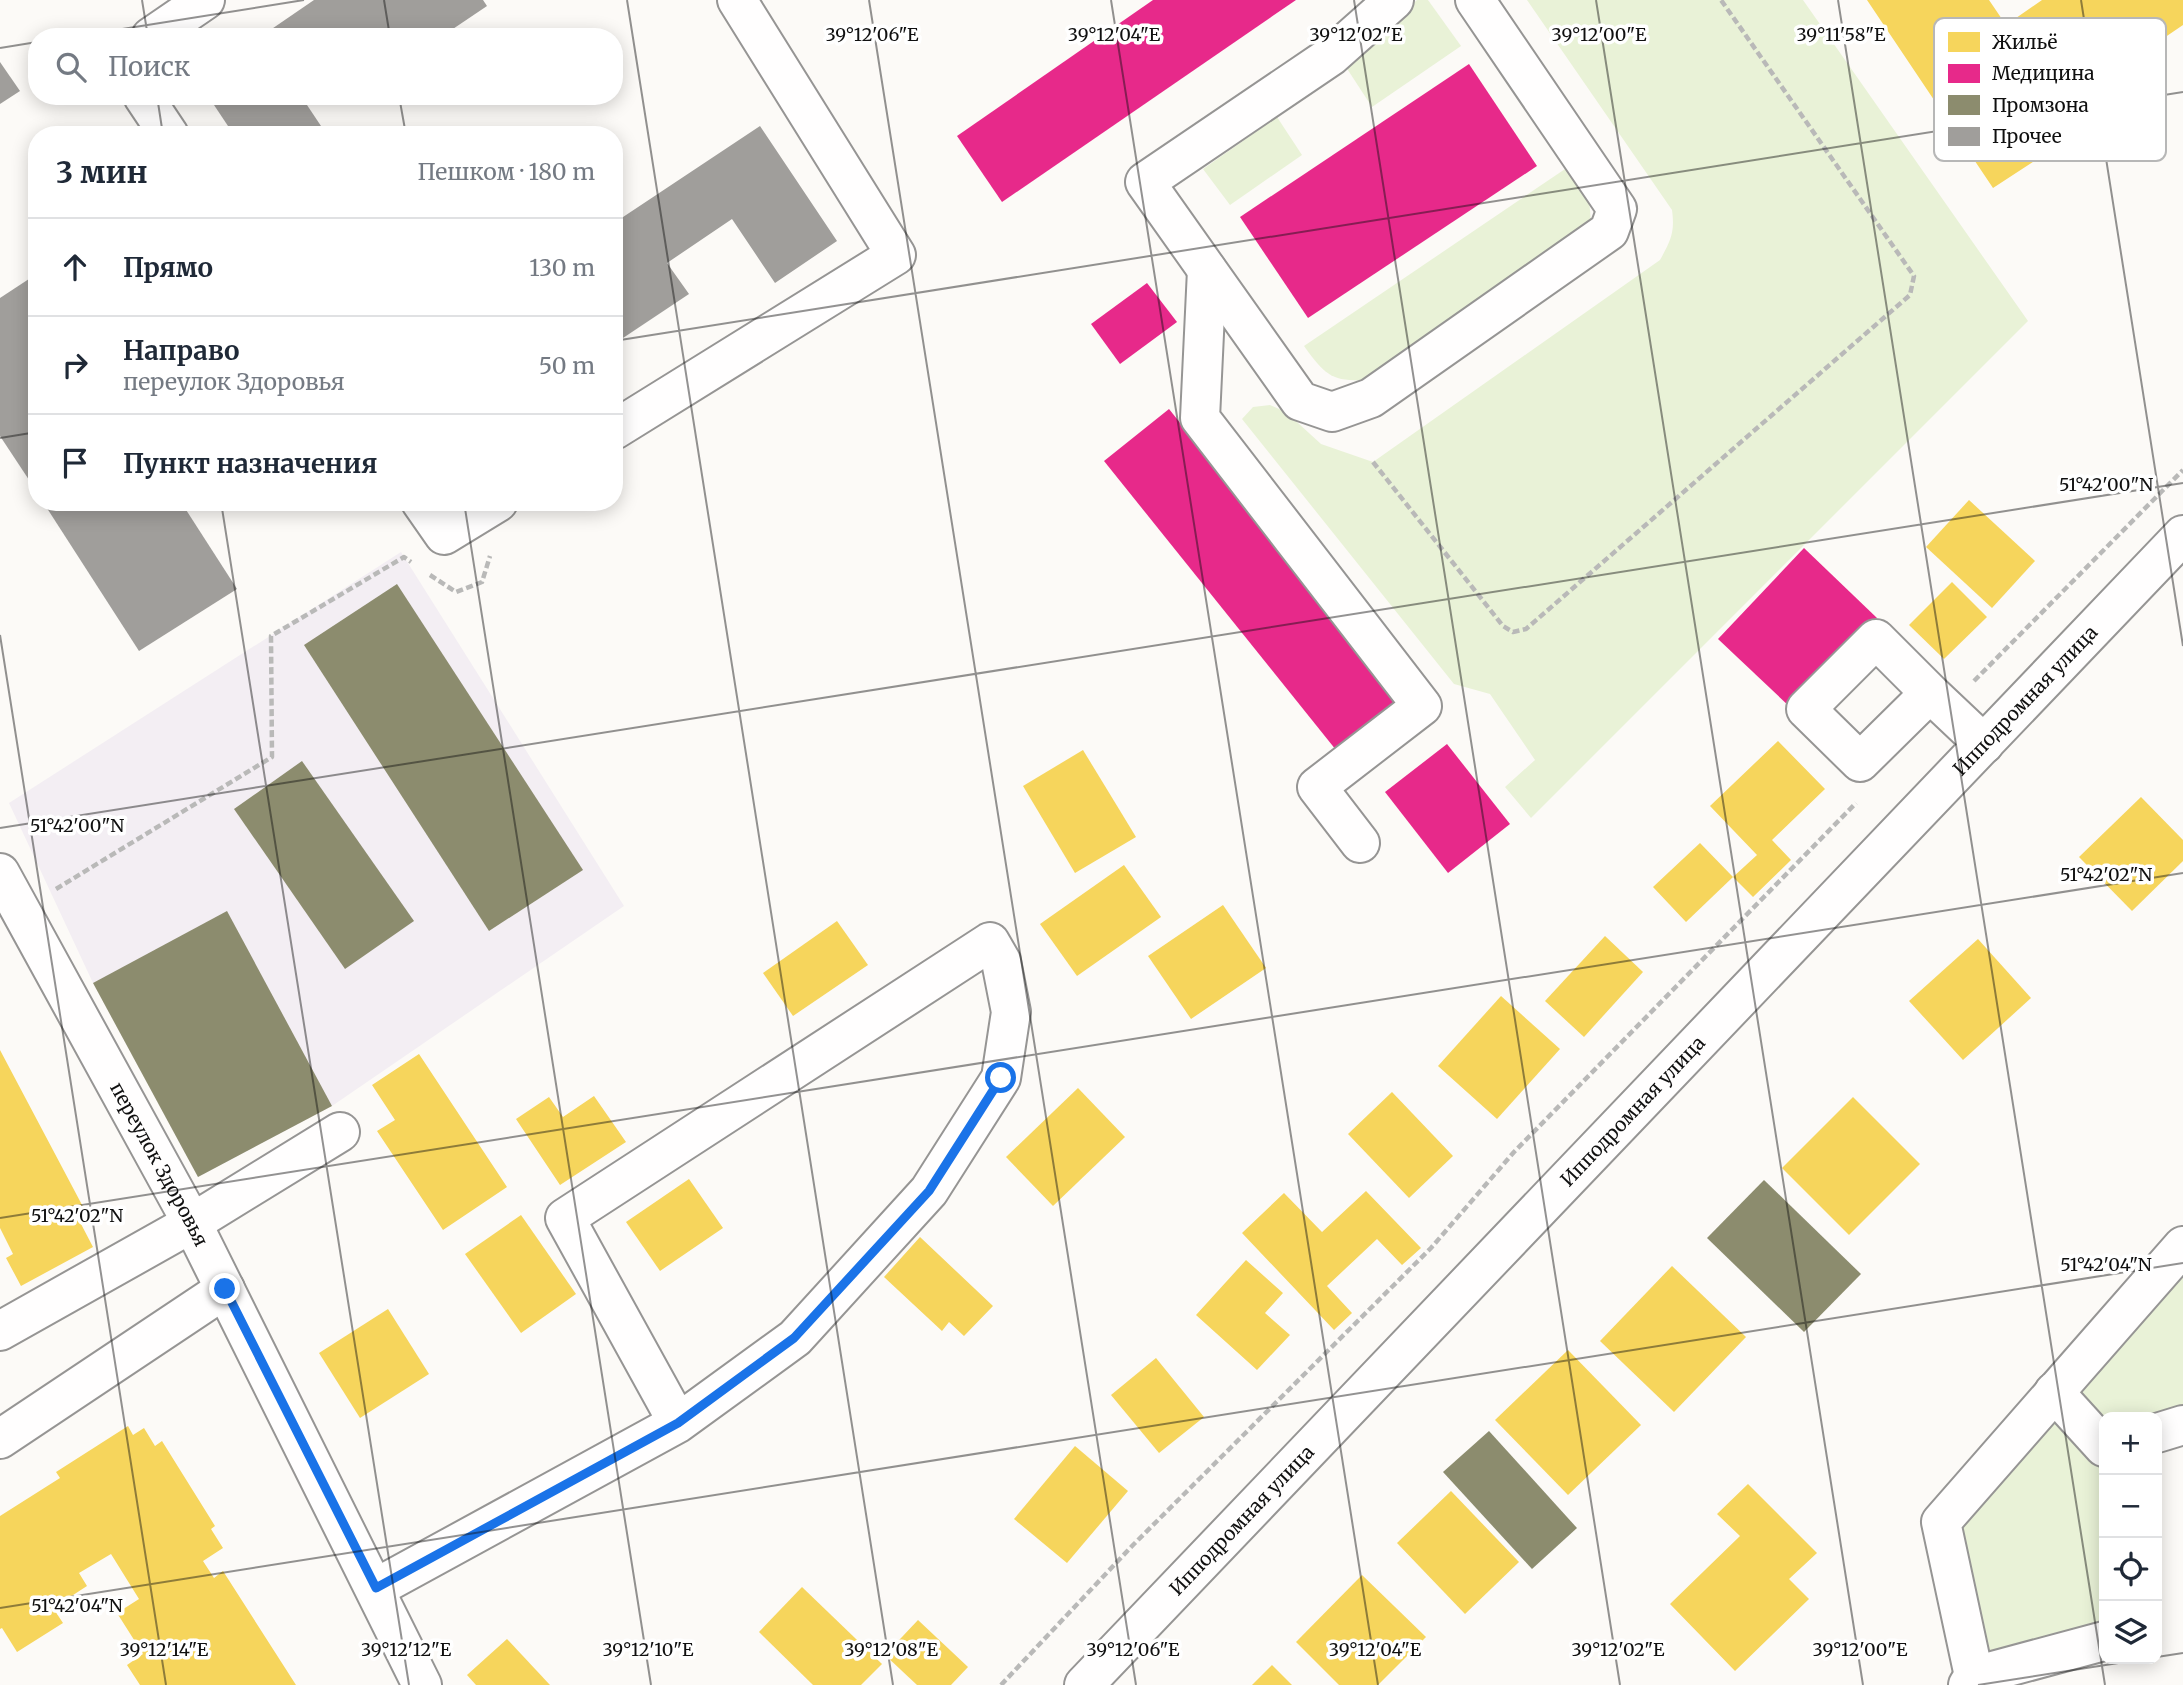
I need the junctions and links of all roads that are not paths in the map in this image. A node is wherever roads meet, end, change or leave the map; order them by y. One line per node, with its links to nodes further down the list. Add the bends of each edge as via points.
1 (205, 0): 5 (street)
2 (737, 0): 9 (street, via 896,255)
3 (1394, 0): 8 (street, via 1331,57 1145,182)
4 (1475, 0): 8 (street, via 1617,209 1609,232 1371,398 1332,412 1300,401)
5 (164, 28)
6 (149, 105): 7 (street)
7 (163, 126)
8 (1207, 270): 15 (street, via 1200,418 1422,706 1317,788)
9 (623, 424)
10 (427, 511): 11 (street, via 444,536)
11 (484, 511)
12 (2183, 536): 14 (street, Ипподромная улица)
13 (1939, 701): 14 (street)
14 (1984, 744): 32 (street, Ипподромная улица)
15 (1360, 843)
16 (0, 873): 18 (street, переулок Здоровья)
17 (340, 1132): 18 (street)
18 (192, 1223): 20 (street, переулок Здоровья); 21 (street)
19 (2183, 1246): 22 (street)
20 (225, 1289): 26 (street); 28 (street, переулок Здоровья)
21 (1, 1327)
22 (2054, 1392): 27 (street); 30 (street, via 1941,1522)
23 (678, 1423): 23 (street, via 565,1218 990,942 1001,961 1011,1012 1001,1078 929,1191 794,1338); 28 (street)
24 (2183, 1425): 25 (street)
25 (2162, 1431)
26 (0, 1438)
27 (2099, 1442)
28 (376, 1588): 31 (street, переулок Здоровья)
29 (2099, 1643): 30 (street)
30 (1971, 1681)
31 (422, 1685)
32 (1084, 1685)

